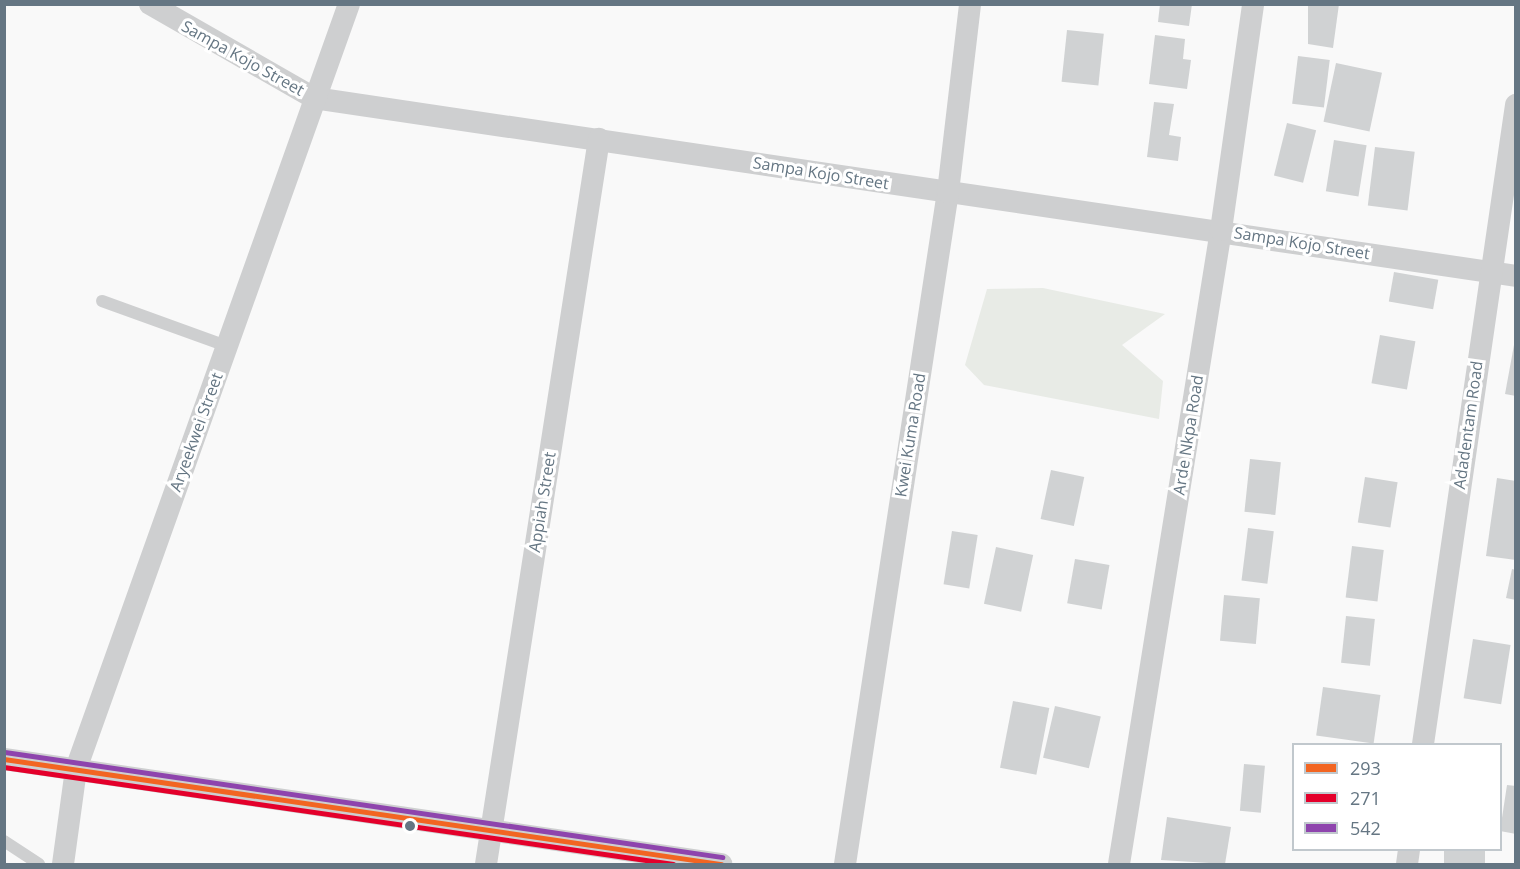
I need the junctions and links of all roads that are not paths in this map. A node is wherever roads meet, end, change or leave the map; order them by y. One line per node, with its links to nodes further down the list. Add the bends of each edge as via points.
1 (150, 4): 5 (street, Sampa Kojo Street)
2 (349, 4): 5 (street, Aryeekwei Street)
3 (970, 4): 8 (street, Kwei Kuma Road)
4 (1253, 4): 9 (street, Arde Nkpa Road)
5 (315, 98): 7 (street, Sampa Kojo Street); 13 (street, Aryeekwei Street)
6 (1515, 105): 10 (street, Adadentam Road)
7 (599, 139): 8 (street, Sampa Kojo Street); 17 (street, Appiah Street)
8 (948, 192): 9 (street, Sampa Kojo Street); 23 (street, Kwei Kuma Road)
9 (1221, 230): 10 (street, Sampa Kojo Street); 24 (street, Arde Nkpa Road)
10 (1489, 272): 11 (street, Sampa Kojo Street); 14 (street, Adadentam Road)
11 (1515, 276)
12 (102, 301): 13 (lane)
13 (226, 346): 16 (street, Aryeekwei Street)
14 (1423, 743)
15 (4, 759): 16 (street)
16 (76, 769): 17 (street); 20 (street, Aryeekwei Street)
17 (490, 830): 21 (street, Appiah Street); 22 (street)
18 (4, 841): 19 (lane)
19 (39, 864)
20 (63, 864)
21 (486, 864)
22 (721, 864)
23 (845, 864)
24 (1119, 864)

